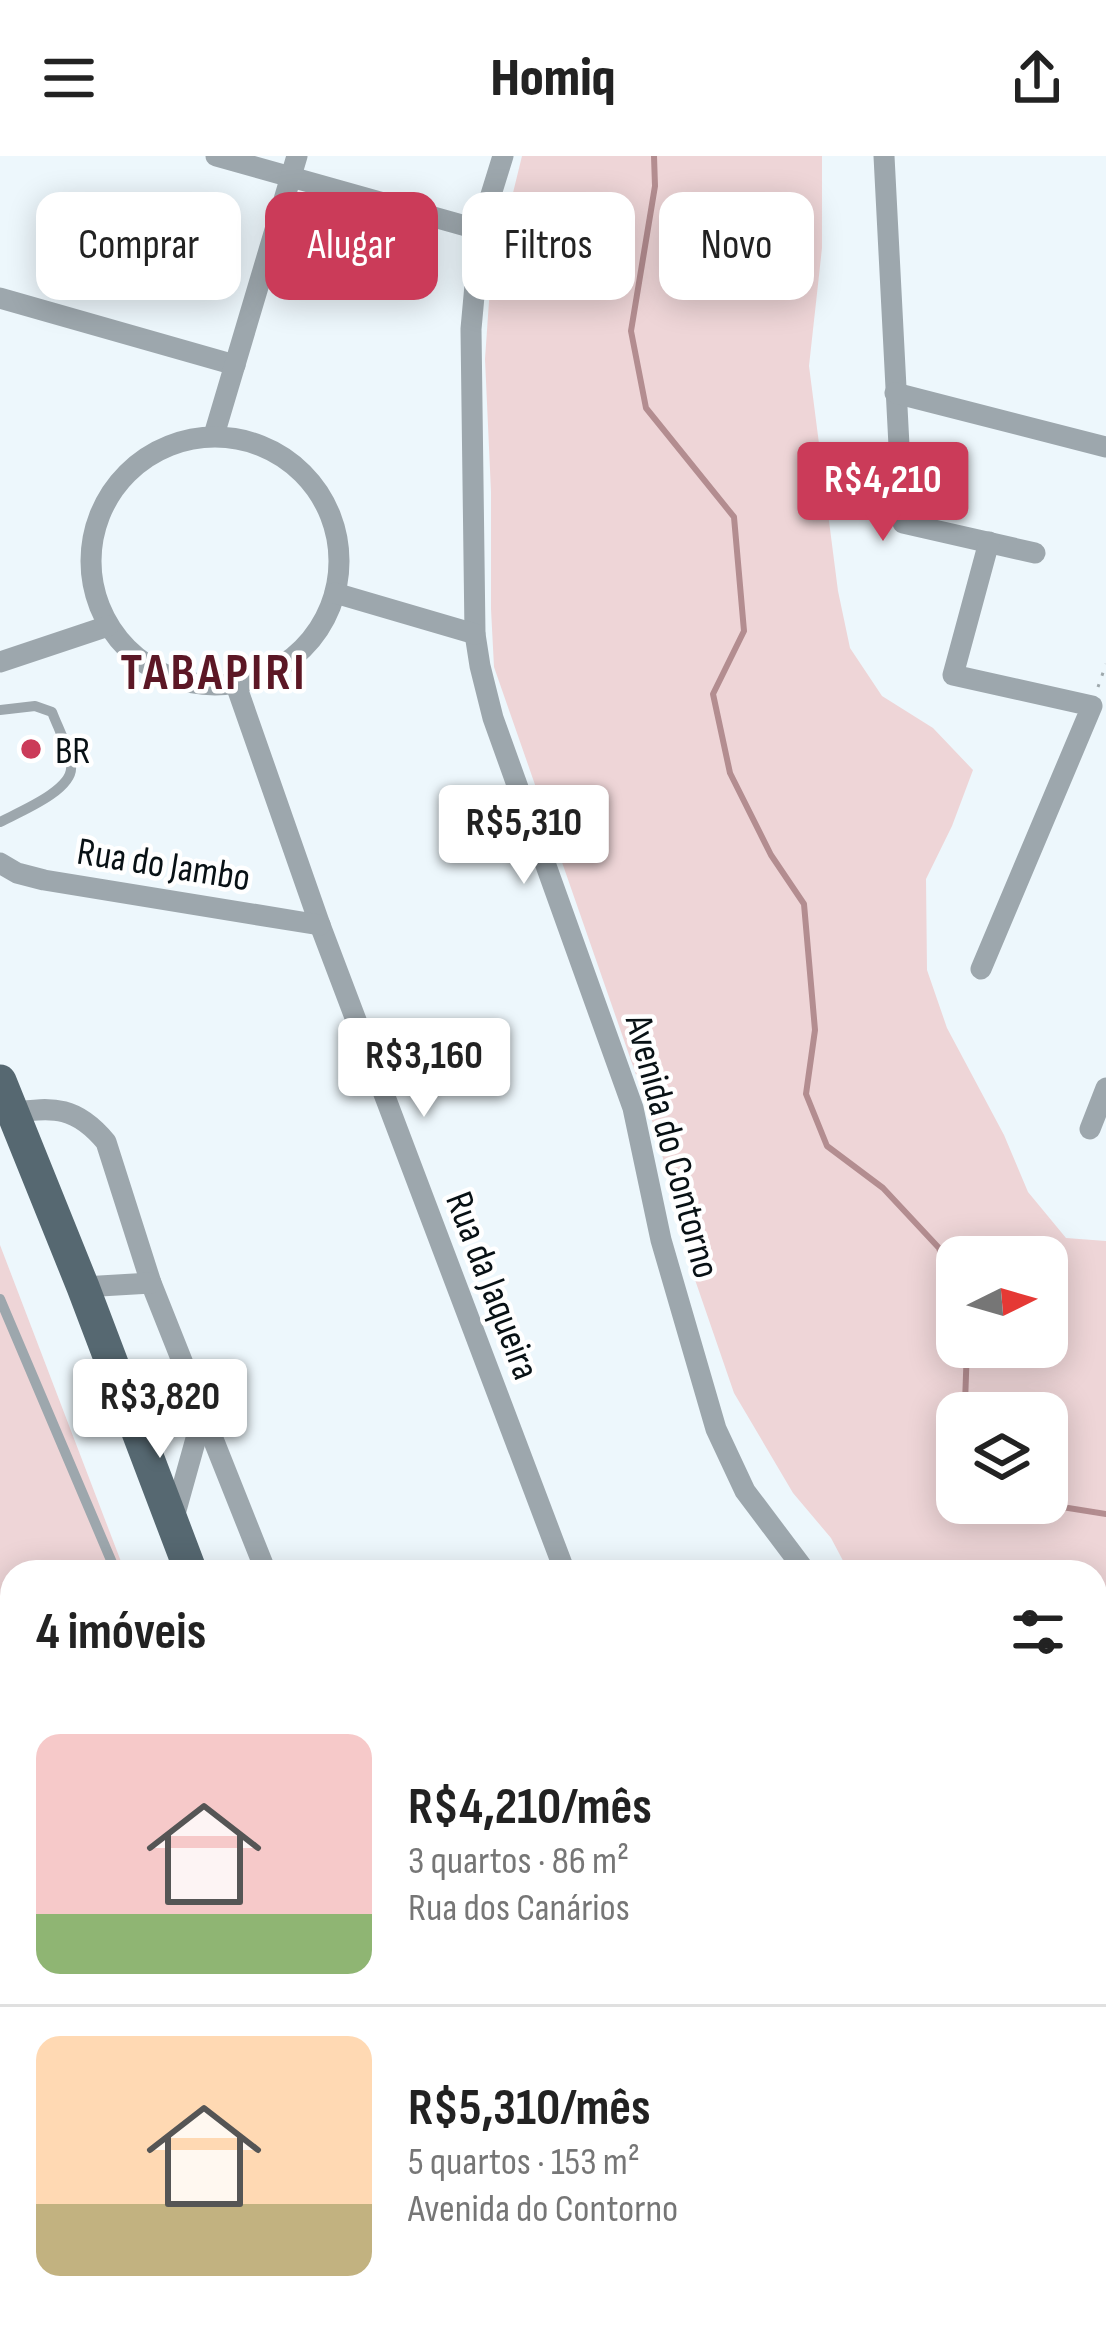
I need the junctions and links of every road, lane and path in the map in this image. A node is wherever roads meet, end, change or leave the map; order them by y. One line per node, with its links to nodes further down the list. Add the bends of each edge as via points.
1 (216, 156): 4 (street)
2 (503, 156): 5 (street, Avenida do Contorno)
3 (884, 156): 10 (street)
4 (294, 167): 6 (street); 9 (street)
5 (491, 192)
6 (462, 224)
7 (0, 298): 9 (street)
8 (473, 300): 17 (street, Avenida do Contorno)
9 (235, 365): 11 (street)
10 (895, 393): 12 (street); 13 (street, via 903,523)
11 (214, 435): 15 (street, via 251,440 313,483 340,554); 16 (street, via 170,442 133,465 105,500 91,541 92,585)
12 (1106, 447)
13 (989, 542): 14 (street); 21 (street, via 953,675)
14 (1035, 553)
15 (335, 592): 17 (street); 20 (street, via 322,626 299,653)
16 (108, 626): 18 (street); 20 (street, via 163,675 199,686)
17 (475, 634): 39 (street, Avenida do Contorno, via 494,718 633,1108 716,1429 745,1491)
18 (0, 662)
19 (1106, 664): 21 (path)
20 (236, 685): 25 (street, Rua da Jaqueira)
21 (1091, 706): 26 (street)
22 (0, 710): 23 (lane, via 52,712 71,775)
23 (0, 822)
24 (0, 863): 25 (street, Rua do Jambo, via 44,880)
25 (320, 925): 38 (street, Rua da Jaqueira)
26 (981, 969)
27 (1106, 1088): 29 (street)
28 (6, 1097): 30 (street, via 67,1112 106,1142); 31 (main road)
29 (1090, 1130)
30 (151, 1283): 31 (street); 33 (street)
31 (83, 1287): 34 (main road)
32 (0, 1299): 35 (lane)
33 (202, 1418): 34 (street); 37 (street)
34 (172, 1521): 36 (main road)
35 (111, 1560)
36 (187, 1560)
37 (261, 1560)
38 (560, 1560)
39 (798, 1560)

